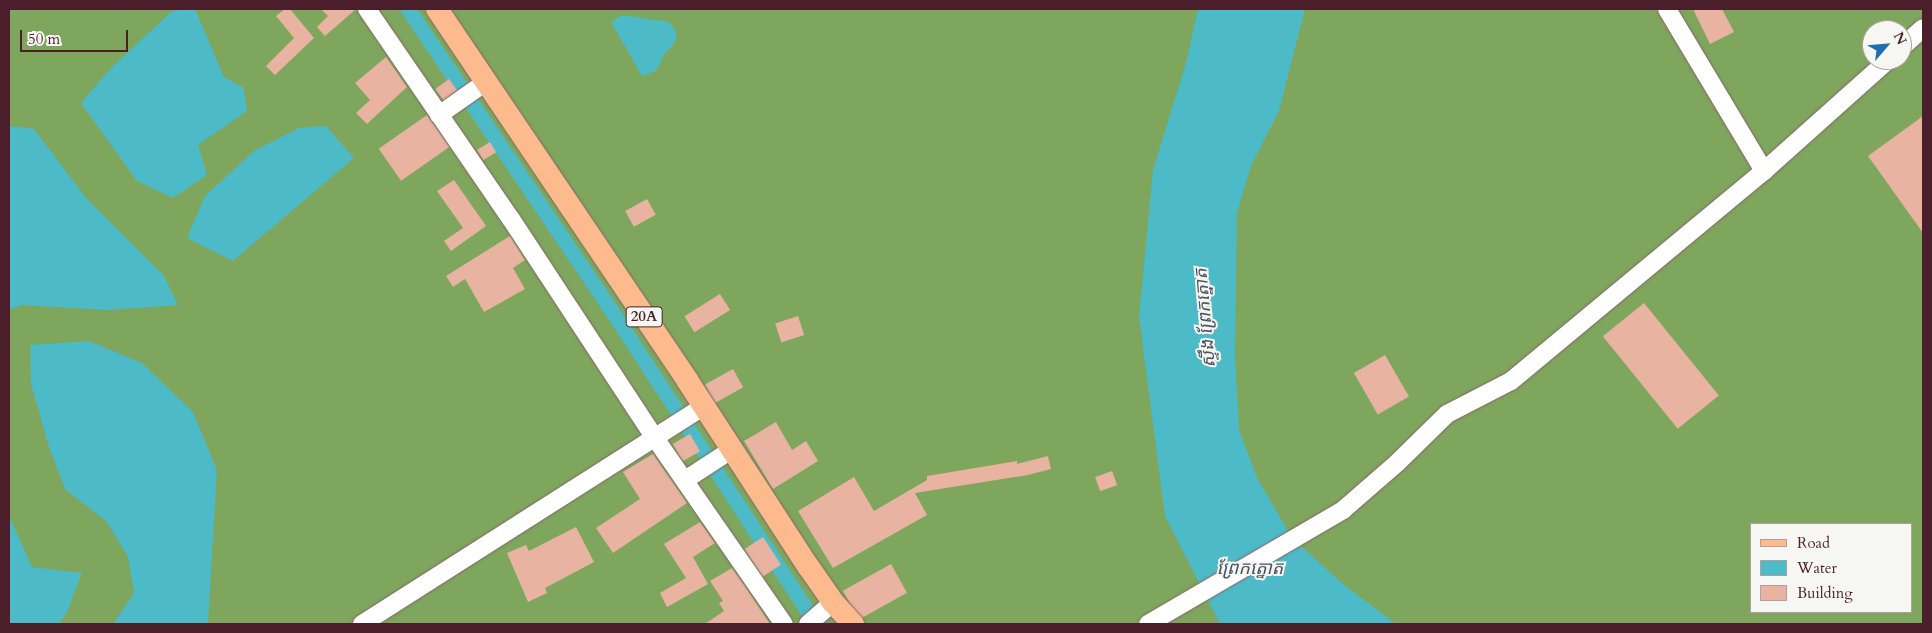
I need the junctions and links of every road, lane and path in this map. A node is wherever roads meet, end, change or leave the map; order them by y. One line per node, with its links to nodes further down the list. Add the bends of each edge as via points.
1 (367, 9): 8 (street)
2 (437, 9): 7 (main road, 20A)
3 (1667, 9): 9 (street)
4 (1923, 28): 5 (street)
5 (1912, 38)
6 (1877, 70): 9 (street)
7 (486, 82): 8 (street); 10 (main road, 20A)
8 (439, 115): 11 (street)
9 (1764, 171): 15 (street, via 1511,381 1447,414 1343,510)
10 (704, 406): 11 (street); 12 (main road, 20A)
11 (660, 435): 13 (street); 16 (street)
12 (722, 456): 13 (street); 14 (main road, 20A)
13 (691, 476): 17 (street)
14 (820, 614): 18 (main road, 20A)
15 (1151, 623)
16 (362, 624)
17 (784, 624)
18 (853, 624)

